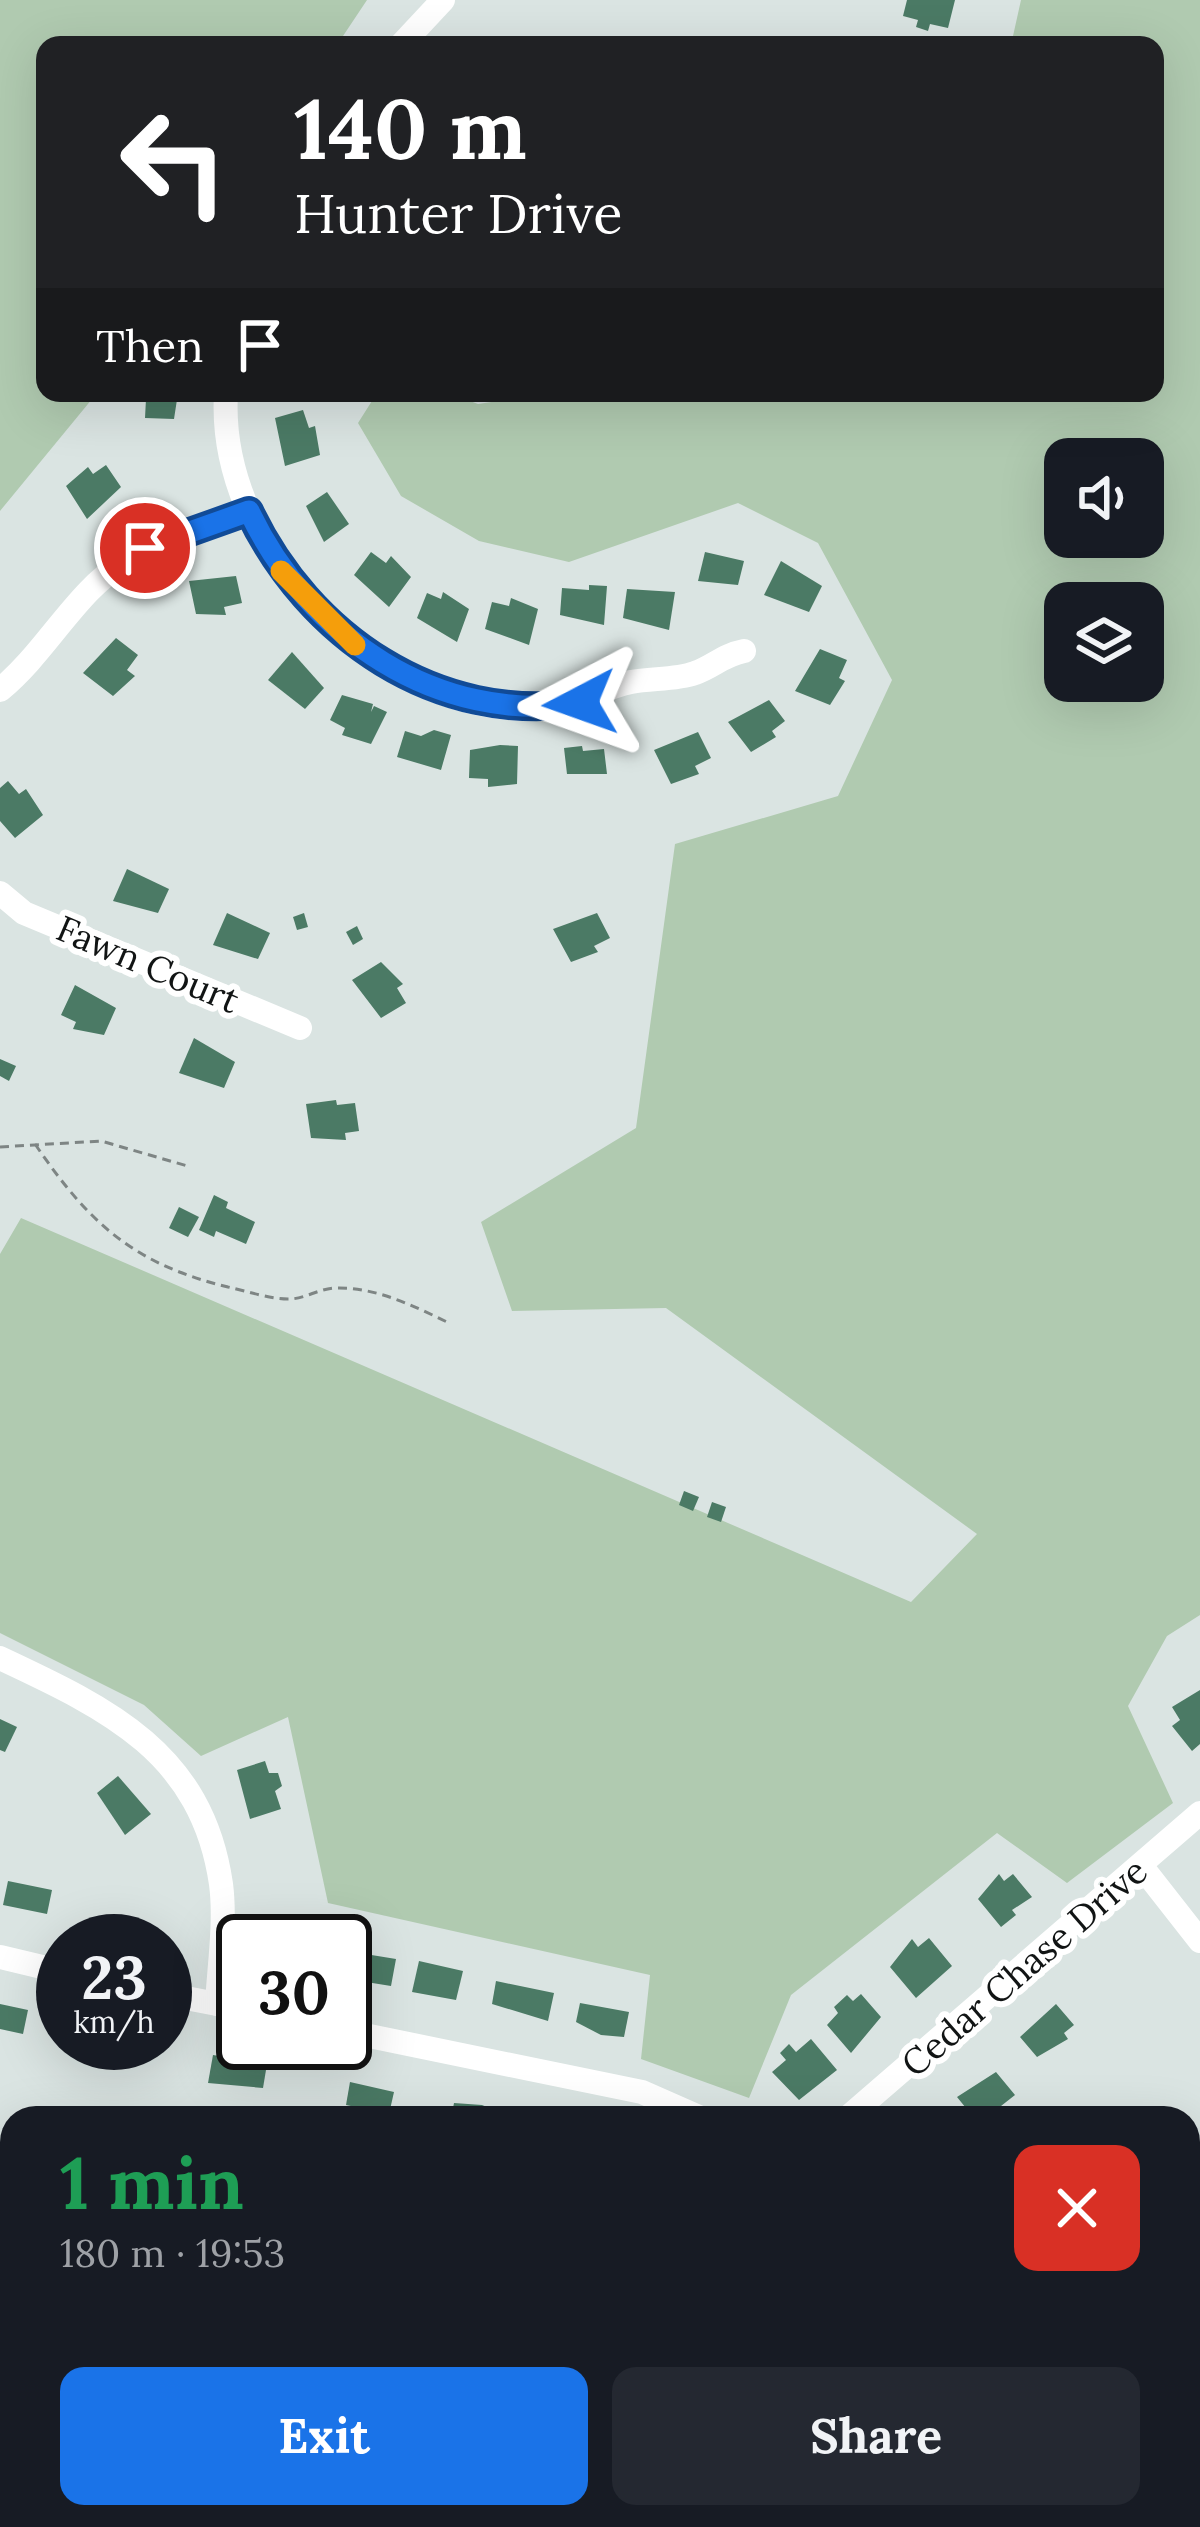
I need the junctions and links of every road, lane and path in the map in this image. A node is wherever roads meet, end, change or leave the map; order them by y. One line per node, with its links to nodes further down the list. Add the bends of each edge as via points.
1 (443, 0): 2 (street)
2 (409, 36)
3 (227, 402): 4 (street, via 230,454)
4 (249, 511): 5 (street, via 274,563 345,638 419,680 498,706 580,703 625,683 697,673 721,655); 6 (street, via 145,548 90,589)
5 (744, 651)
6 (0, 690)
7 (0, 892): 8 (street, Fawn Court, via 24,913)
8 (300, 1028)
9 (35, 1144): 10 (path); 11 (path, via 101,1141); 12 (path, via 71,1196 171,1274 291,1299 362,1290)
10 (0, 1147)
11 (191, 1167)
12 (449, 1323)
13 (0, 1658): 16 (street, via 148,1740 186,1784 210,1833)
14 (1200, 1813): 15 (street, Cedar Chase Drive)
15 (1142, 1867): 17 (street); 22 (street, Cedar Chase Drive)
16 (221, 1914)
17 (1200, 1941)
18 (0, 1957): 19 (street)
19 (36, 1966)
20 (372, 2036): 21 (street, via 642,2092)
21 (674, 2106)
22 (861, 2106)

